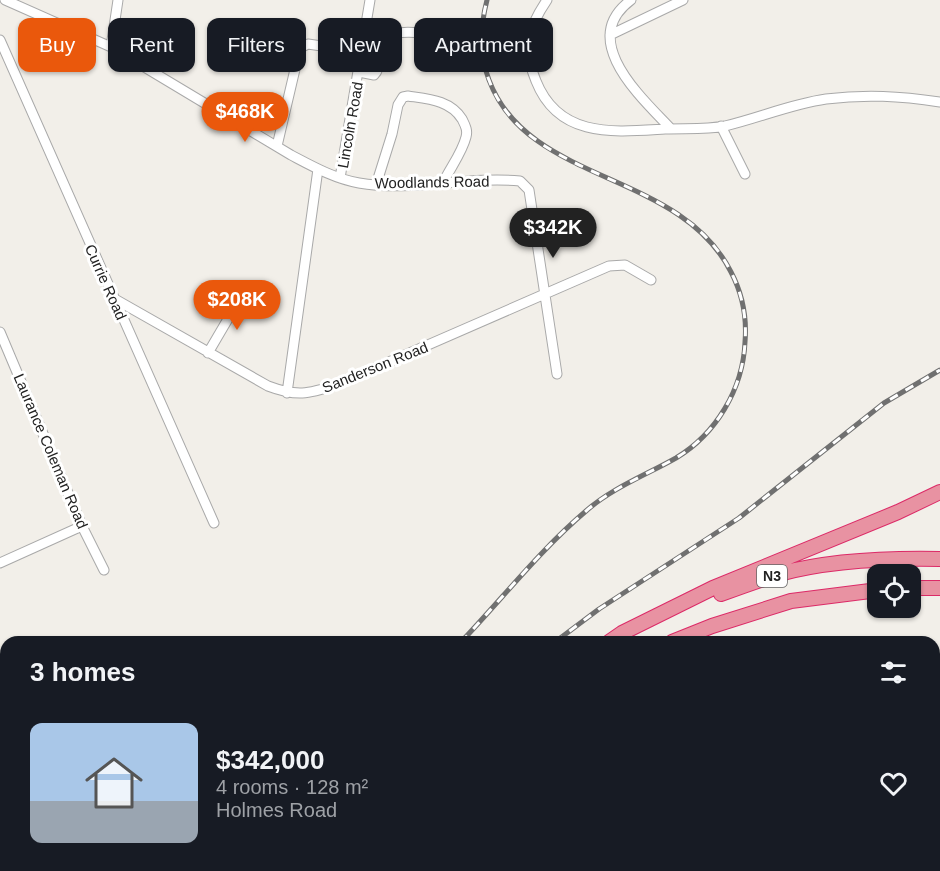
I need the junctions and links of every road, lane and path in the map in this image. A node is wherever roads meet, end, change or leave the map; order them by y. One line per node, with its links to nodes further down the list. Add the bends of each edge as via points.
1 (5, 0): 12 (street, Woodlands Road)
2 (118, 0): 7 (street)
3 (370, 0): 8 (street, Lincoln Road)
4 (547, 0): 18 (street, via 529,34 529,57 537,86 551,105 566,119 605,132)
5 (632, 0): 9 (street, via 622,7)
6 (684, 0): 9 (street)
7 (115, 18)
8 (367, 18)
9 (610, 35): 18 (street, via 616,62 625,77)
10 (0, 40): 28 (street, Currie Road)
11 (318, 45): 19 (street, via 300,48)
12 (108, 46)
13 (153, 72): 19 (street, Woodlands Road)
14 (359, 72): 15 (street); 22 (street, Lincoln Road)
15 (377, 72)
16 (940, 102): 17 (street, via 897,96 825,99)
17 (721, 126): 18 (street); 21 (street)
18 (671, 129)
19 (277, 146): 20 (street, Woodlands Road)
20 (318, 169): 22 (street, Woodlands Road); 32 (street)
21 (745, 174)
22 (340, 178): 24 (street, Woodlands Road)
23 (443, 183): 24 (street, Woodlands Road); 24 (street, via 463,145 466,126 446,104 408,96 398,105); 27 (street, Woodlands Road, via 509,180 520,181 529,190)
24 (376, 185)
25 (651, 280): 27 (street, Sanderson Road, via 625,265 609,266)
26 (242, 295): 30 (street)
27 (544, 295): 31 (street); 32 (street, Sanderson Road, via 336,385 309,393)
28 (113, 298): 30 (street, Sanderson Road); 34 (street, Currie Road)
29 (0, 332): 35 (street, Laurance Coleman Road)
30 (208, 353): 32 (street, Sanderson Road)
31 (557, 374)
32 (286, 393)
33 (940, 494): 42 (highway, via 713,588)
34 (214, 523)
35 (82, 526): 37 (street); 38 (street, Laurance Coleman Road)
36 (940, 559): 43 (highway, N3, via 840,564 780,574 719,594)
37 (0, 563)
38 (104, 570)
39 (921, 588): 40 (highway)
40 (940, 588)
41 (867, 591): 44 (highway, N3, via 791,601)
42 (618, 636)
43 (629, 636)
44 (687, 636)

